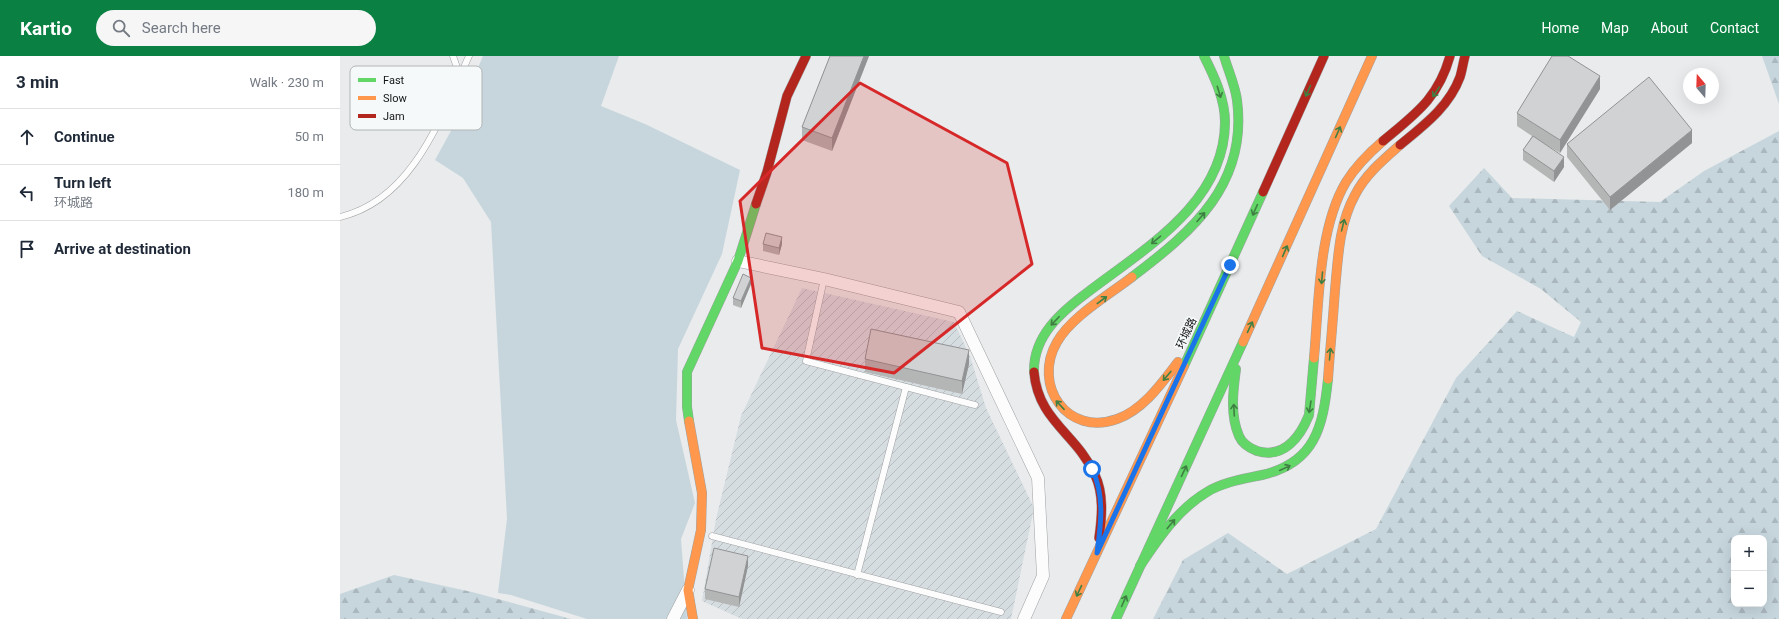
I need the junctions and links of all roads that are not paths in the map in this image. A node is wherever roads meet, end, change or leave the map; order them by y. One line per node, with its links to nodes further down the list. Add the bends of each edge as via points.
1 (453, 56): 10 (lane)
2 (469, 56): 11 (lane)
3 (806, 56): 14 (main road, via 787,96 767,172)
4 (1204, 56): 21 (main road, one-way to 21, via 1218,88 1225,121 1225,138 1219,162 1209,181 1191,206 1162,235 1063,313 1046,332 1035,355 1034,384 1041,404 1085,458 1098,482 1102,512)
5 (1224, 56): 16 (main road, one-way to 5, via 1146,399 1128,414 1115,420 1098,423 1079,419 1057,403 1052,395 1048,362 1052,349 1061,336 1086,312 1182,237 1208,208 1226,182 1237,149 1240,121 1235,86)
6 (1324, 56): 16 (main road, 环城路, one-way to 16)
7 (1372, 56): 17 (main road, one-way to 7)
8 (1450, 56): 17 (main road, one-way to 17, via 1444,77 1435,94 1416,115 1360,163 1335,204 1324,248 1309,415 1298,436 1280,452 1268,454 1256,451 1239,436 1233,401)
9 (1465, 56): 22 (main road, one-way to 9, via 1176,518 1200,497 1224,484 1284,468 1300,458 1312,445 1320,429 1325,408 1339,250 1348,209 1360,186 1372,172 1426,125 1447,102 1458,82)
10 (456, 66)
11 (464, 66)
12 (433, 130): 13 (lane, via 402,179 377,202)
13 (340, 217)
14 (738, 261): 15 (street); 24 (main road, via 687,372 687,406 702,493 701,530)
15 (824, 279): 18 (lane, via 806,361); 28 (street, via 959,312 1038,478 1042,576)
16 (1199, 333): 21 (main road, 环城路)
17 (1240, 348): 22 (main road, one-way to 17)
18 (906, 387): 19 (lane); 23 (lane)
19 (975, 405)
20 (712, 536): 23 (lane)
21 (1097, 553): 29 (main road, 环城路, one-way to 29)
22 (1140, 566): 30 (main road, one-way to 22)
23 (857, 575): 25 (lane)
24 (688, 590): 26 (street); 27 (main road)
25 (1001, 612)
26 (673, 619)
27 (693, 619)
28 (1024, 619)
29 (1066, 619)
30 (1116, 619)

